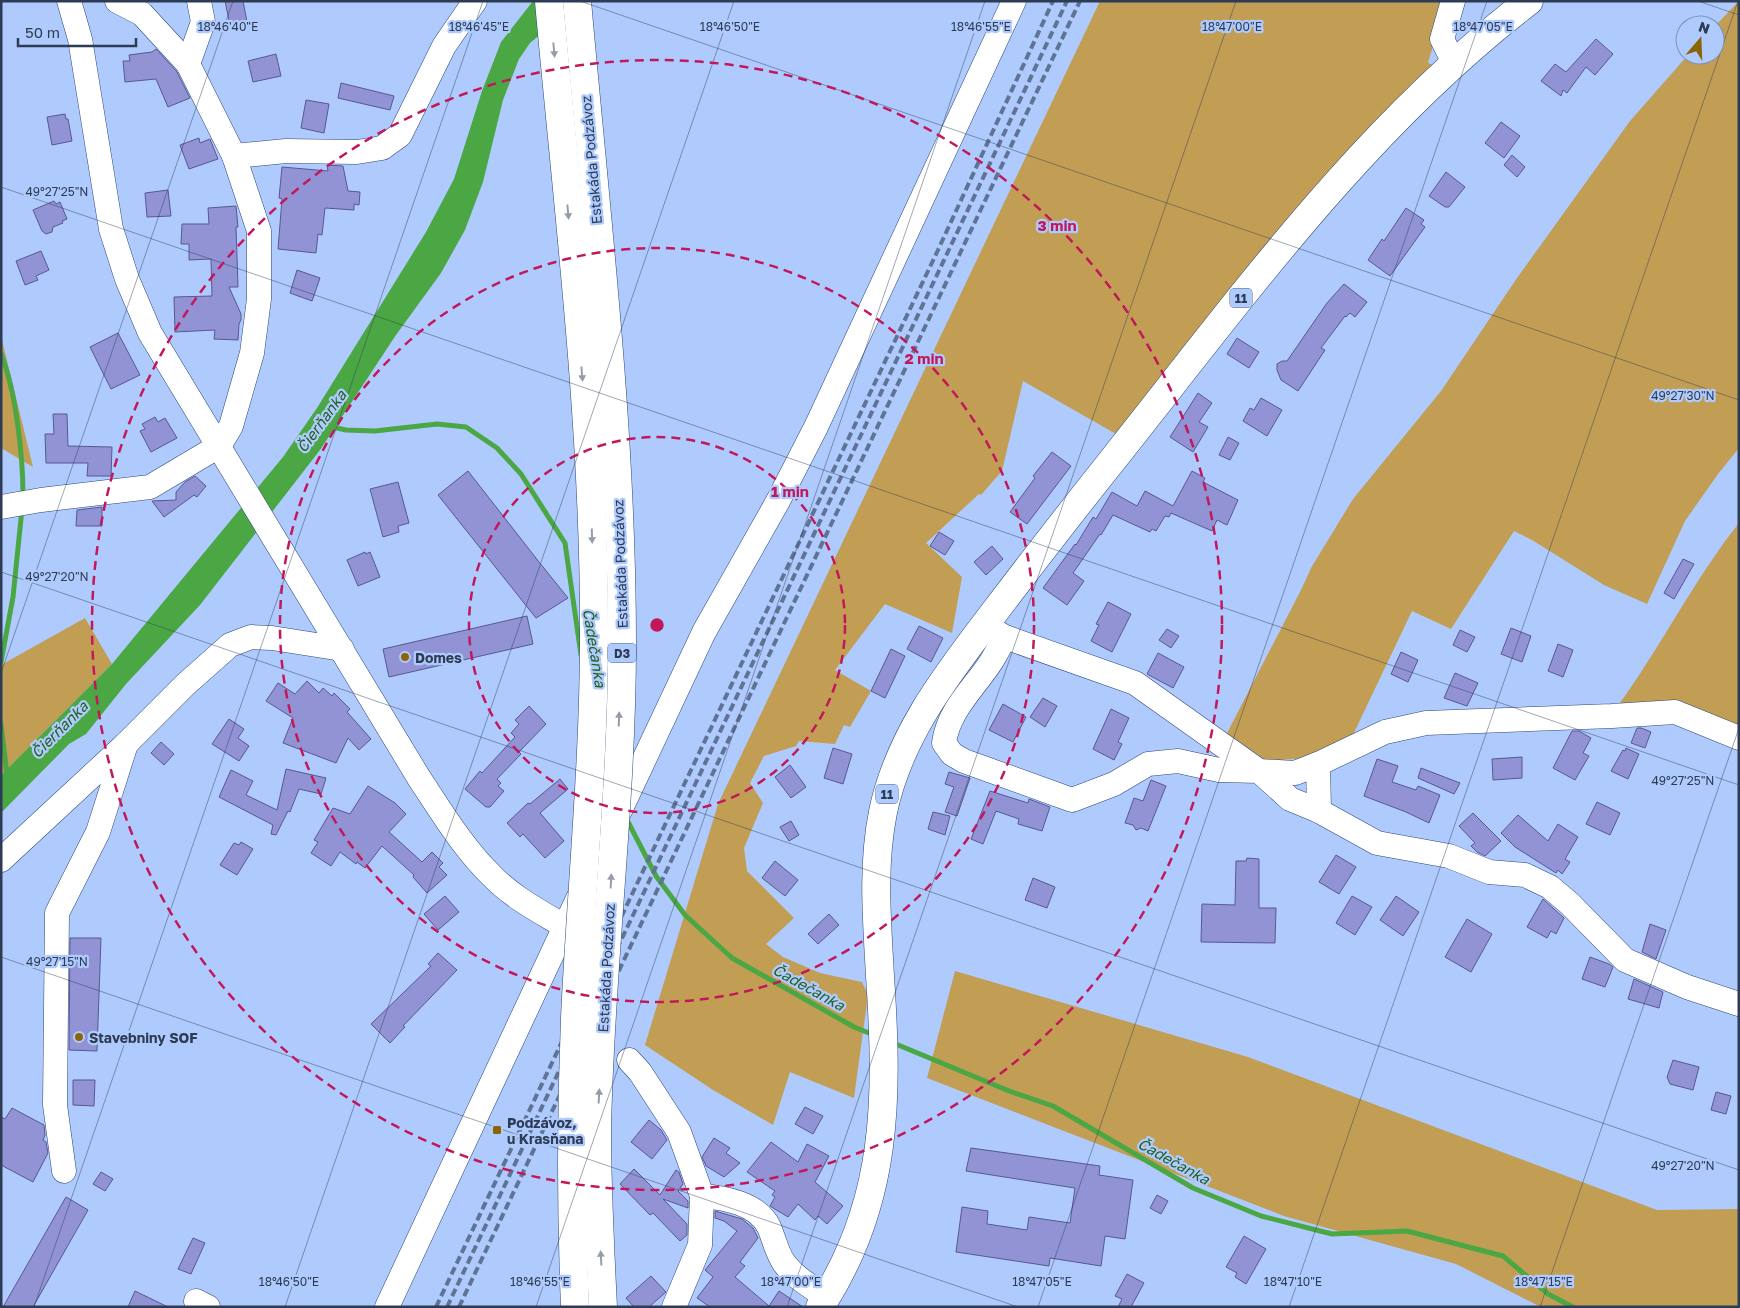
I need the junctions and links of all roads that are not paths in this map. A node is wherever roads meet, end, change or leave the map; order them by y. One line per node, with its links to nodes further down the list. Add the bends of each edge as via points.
1 (69, 1): 13 (street, via 80,39 111,229 118,254 150,333)
2 (117, 1): 11 (street, via 142,14)
3 (199, 1): 11 (street, via 203,22)
4 (475, 1): 12 (street, via 444,46 400,135 382,148 357,152 286,151)
5 (549, 1): 30 (main road, Estakáda Podzávoz / D3, one-way to 30, bridge, via 583,384 594,638 571,1129)
6 (577, 1): 31 (main road, Estakáda Podzávoz / D3, one-way to 6, bridge, via 597,1129 618,758 622,647 620,536 604,303)
7 (1014, 1): 23 (street, bridge, via 816,427 704,632)
8 (1453, 1): 10 (street, via 1442,39)
9 (1530, 1): 10 (main road, 11)
10 (1454, 62): 15 (main road, 11, via 1384,131 1276,254 1084,496)
11 (188, 64): 12 (street)
12 (234, 156): 13 (street, via 259,231 259,299 252,353 231,426)
13 (219, 446): 14 (street, via 150,487); 16 (street)
14 (3, 506)
15 (995, 631): 20 (street, via 1135,683); 20 (street, via 992,661 963,698 948,726 944,743 952,754 1072,800 1114,784 1148,764 1178,761 1219,770); 28 (main road, 11, via 930,701 906,744 890,786 877,859 877,924 885,1062 882,1123 871,1190 860,1226)
16 (342, 649): 18 (street, via 251,637 230,645); 23 (street, via 419,778 473,854 518,898)
17 (1739, 738): 19 (street, via 1675,712 1426,724 1385,732)
18 (126, 744): 22 (street); 26 (street, via 98,832 57,913 55,1105)
19 (1318, 764): 20 (street, via 1295,773); 21 (street)
20 (1259, 771): 21 (street, via 1290,799)
21 (1319, 812): 24 (street, via 1377,843 1449,856 1489,872 1525,875 1550,887 1625,960 1687,987)
22 (1, 860)
23 (564, 926): 29 (street)
24 (1739, 1004)
25 (629, 1060): 27 (street, via 679,1132)
26 (64, 1171)
27 (702, 1196): 28 (street, via 718,1197 754,1210 768,1225 784,1262); 32 (street, via 700,1246)
28 (823, 1302)
29 (387, 1307)
30 (575, 1307)
31 (603, 1307)
32 (674, 1307)

